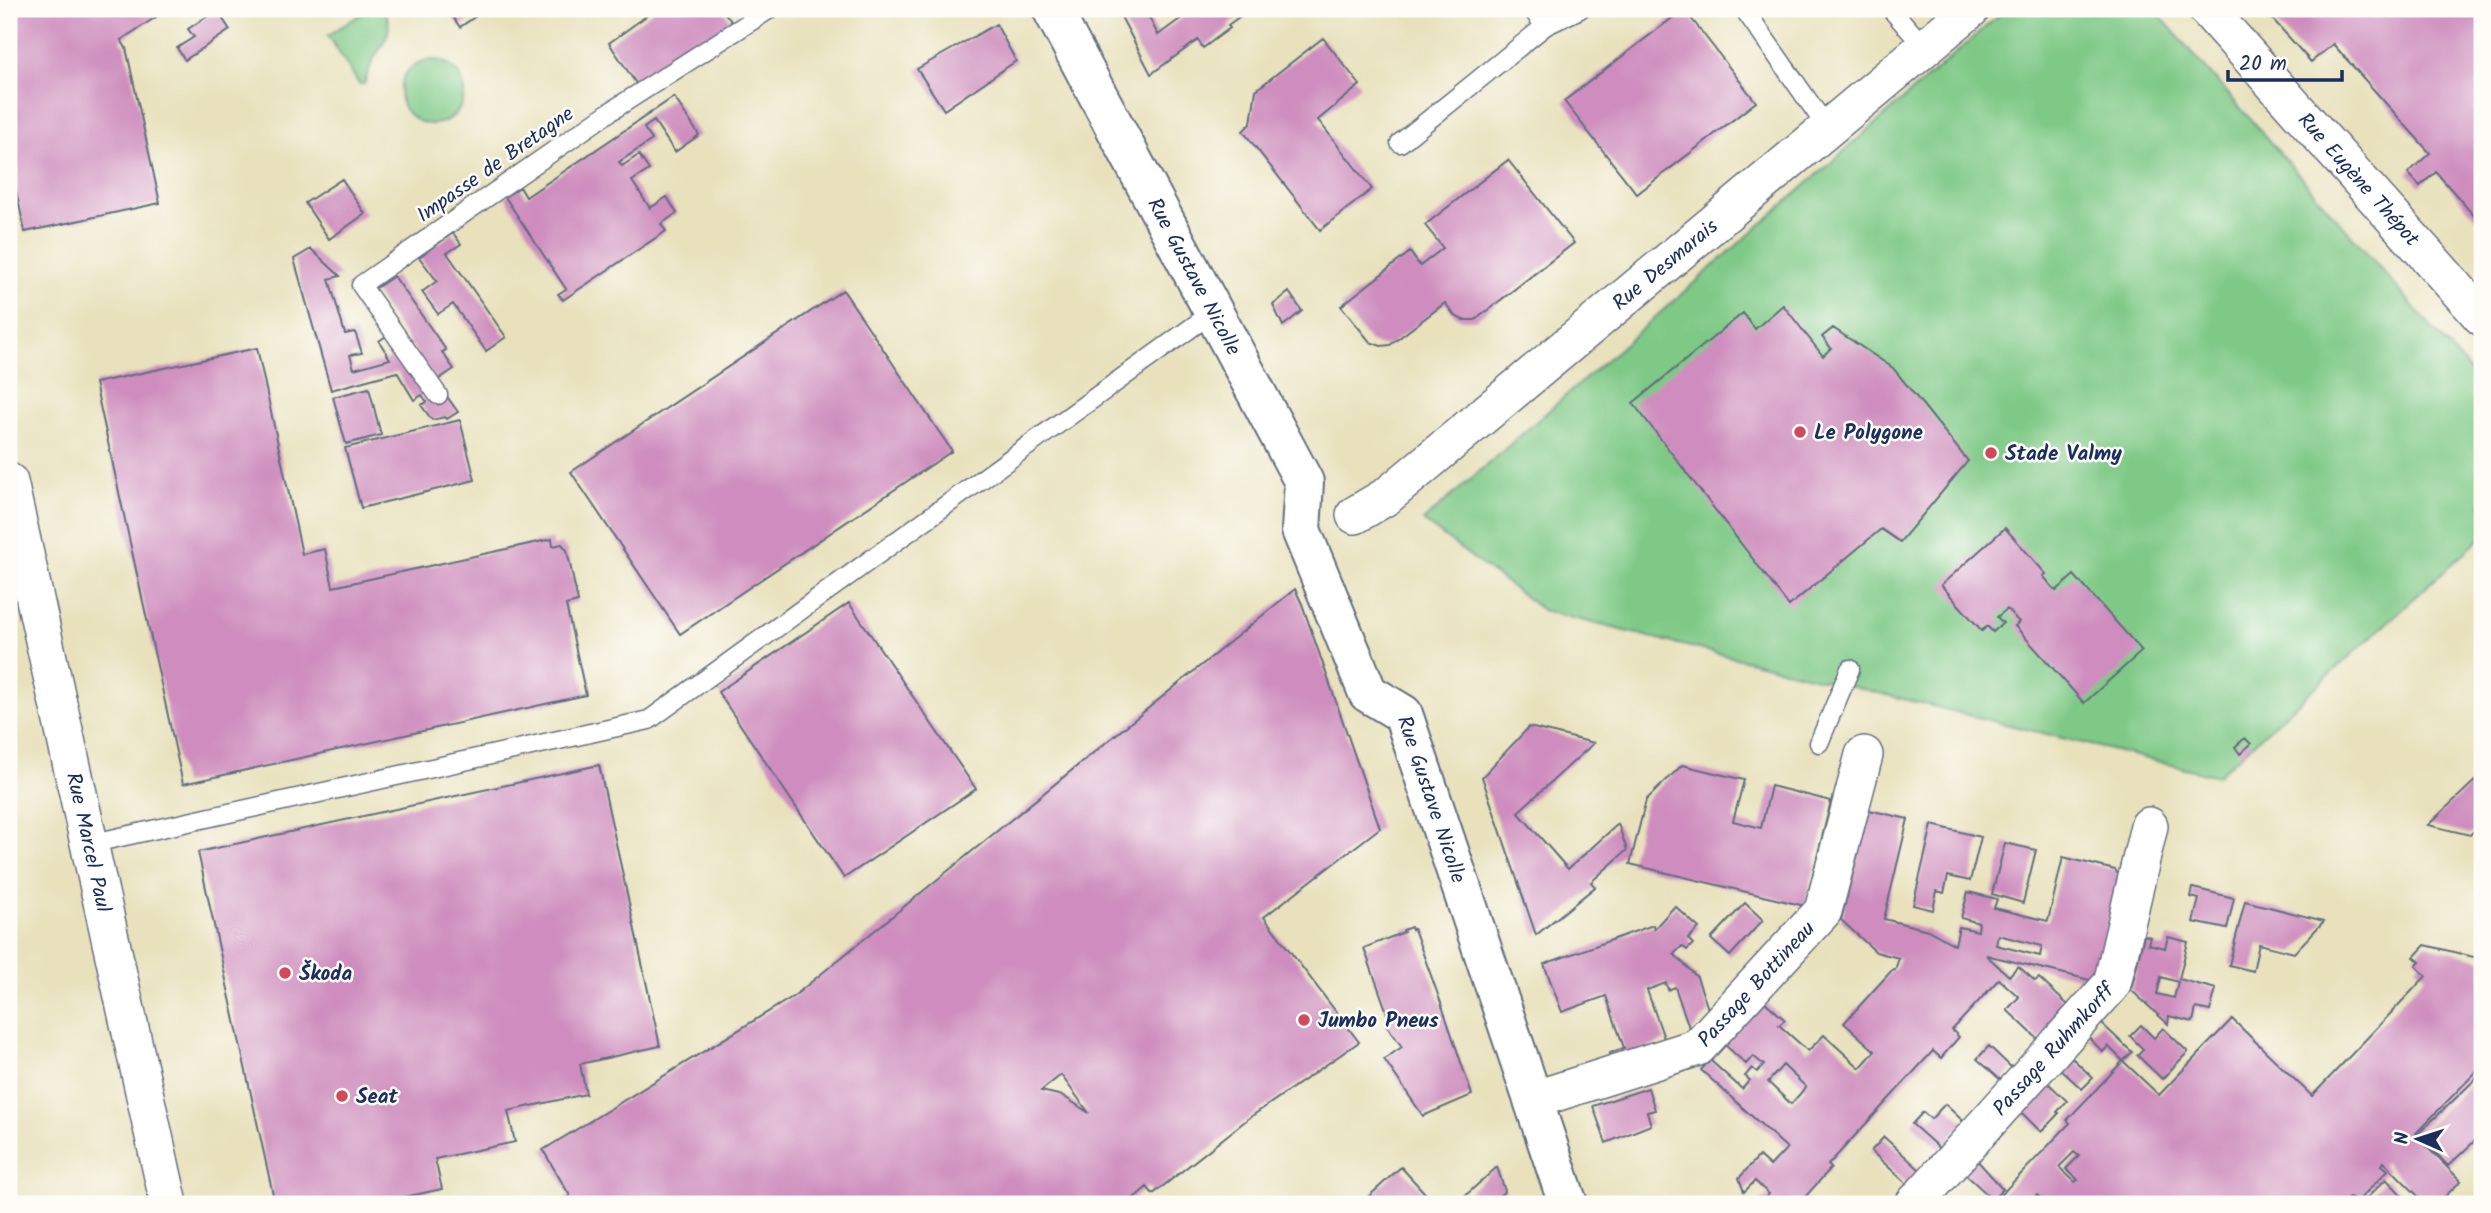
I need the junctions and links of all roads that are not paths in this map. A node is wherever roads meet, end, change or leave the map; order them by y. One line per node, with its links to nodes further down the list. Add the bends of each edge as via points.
1 (770, 9): 15 (lane, Impasse de Bretagne, via 608,113 361,285)
2 (1052, 9): 13 (street, Rue Gustave Nicolle)
3 (1532, 9): 9 (lane)
4 (1580, 9): 9 (lane)
5 (1744, 9): 11 (lane)
6 (1891, 9): 10 (lane)
7 (1970, 9): 10 (street, Rue Desmarais)
8 (2207, 9): 14 (street, Rue Eugène Thépot)
9 (1545, 26): 12 (lane)
10 (1925, 48): 11 (street, Rue Desmarais)
11 (1828, 129): 17 (street, Rue Desmarais, via 1387,496)
12 (1400, 143)
13 (1213, 312): 22 (lane, via 649,720); 23 (street, Rue Gustave Nicolle, via 1297,469 1301,530 1368,694 1403,714)
14 (2482, 317)
15 (438, 395)
16 (9, 482): 22 (street, Rue Marcel Paul)
17 (1355, 515)
18 (1850, 669): 19 (lane)
19 (1819, 743)
20 (1864, 755): 23 (street, Passage Bottineau, via 1823,911 1698,1047)
21 (2149, 826): 26 (street, Passage Ruhmkorff, via 2112,984)
22 (89, 844): 24 (street, Rue Marcel Paul)
23 (1533, 1100): 25 (street, Rue Gustave Nicolle)
24 (169, 1204)
25 (1568, 1204)
26 (1914, 1204)

